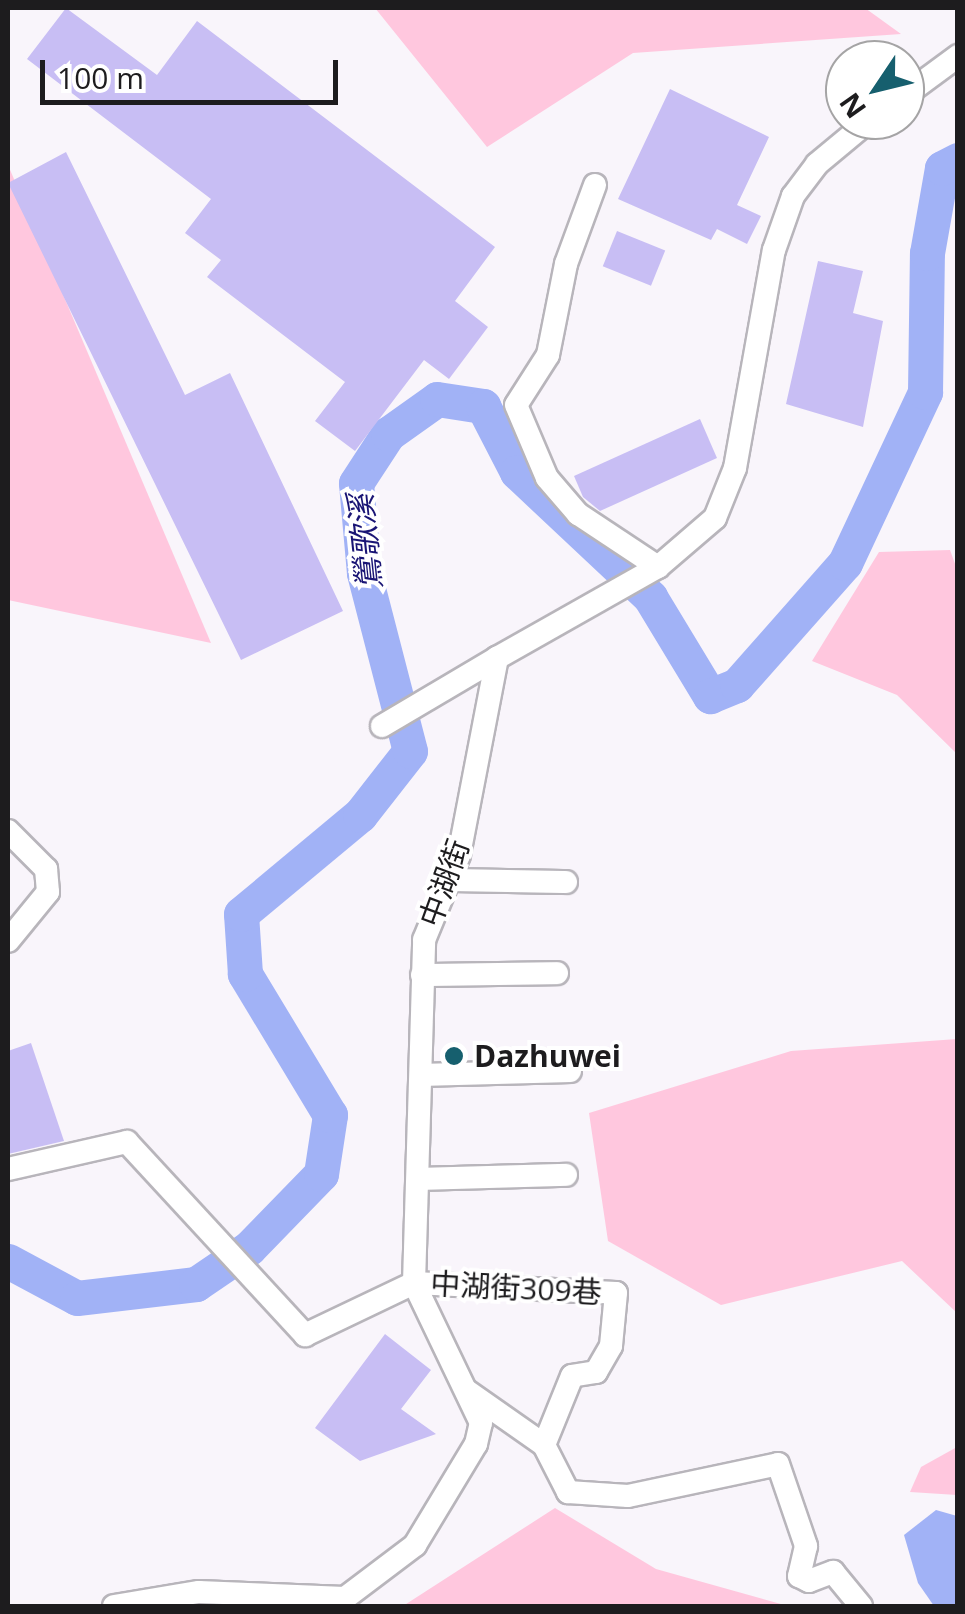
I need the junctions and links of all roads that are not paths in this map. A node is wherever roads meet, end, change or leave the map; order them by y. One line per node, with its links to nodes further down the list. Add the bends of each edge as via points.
1 (958, 56): 2 (street)
2 (933, 75): 3 (street); 4 (street)
3 (958, 79)
4 (925, 81)
5 (846, 140): 7 (street, via 793,196 774,250 735,468 715,518)
6 (595, 185): 7 (street, via 566,264 548,355 516,405 535,456 568,502)
7 (652, 571): 8 (street)
8 (497, 658): 9 (street); 11 (street, 中湖街)
9 (382, 726)
10 (8, 831): 13 (street, via 46,870 48,892)
11 (449, 880): 12 (street); 15 (street, 中湖街, via 424,940)
12 (566, 882)
13 (8, 941)
14 (557, 973): 15 (street)
15 (422, 975): 17 (street, 中湖街)
16 (570, 1071): 17 (street)
17 (421, 1074): 20 (street, 中湖街)
18 (8, 1169): 21 (street, via 127,1142 305,1334)
19 (566, 1175): 20 (street)
20 (420, 1179): 21 (street, 中湖街)
21 (414, 1283): 22 (street, 中湖街); 23 (street, 中湖街309巷, via 616,1292 611,1346 596,1372 572,1376)
22 (467, 1391): 23 (street); 24 (street, 中湖街, via 480,1423 476,1444 416,1545 386,1573 345,1598)
23 (544, 1445): 26 (street, via 568,1492 628,1496 778,1464 806,1546 799,1576 809,1581 833,1572)
24 (198, 1599): 25 (street, 中湖街)
25 (114, 1606)
26 (861, 1606)

